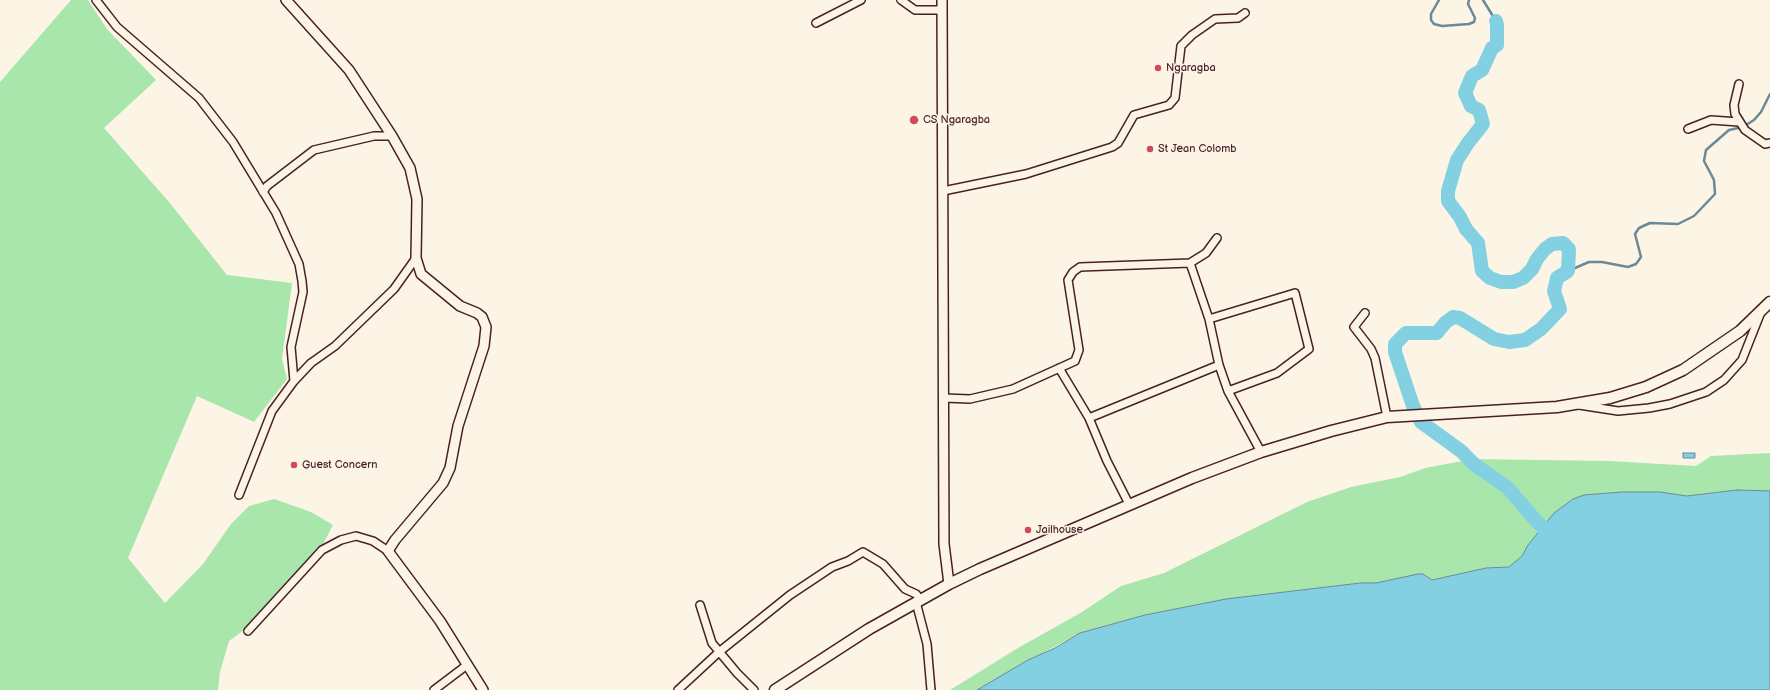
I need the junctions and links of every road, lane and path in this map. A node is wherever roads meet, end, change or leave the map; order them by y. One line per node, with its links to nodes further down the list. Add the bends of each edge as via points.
1 (96, 0): 15 (street, via 118,27 199,98 233,142)
2 (286, 0): 12 (street, via 349,70)
3 (861, 0): 8 (street)
4 (901, 0): 6 (street, via 915,10)
5 (942, 0): 6 (street)
6 (942, 10): 14 (street)
7 (1245, 13): 14 (street, via 1238,18 1215,19 1181,46 1176,98 1169,105 1134,115 1118,143 1112,147 1026,174)
8 (816, 23)
9 (1739, 84): 10 (street, via 1734,105)
10 (1739, 122): 11 (street, via 1711,120); 13 (street, via 1745,130 1765,144)
11 (1688, 129)
12 (392, 136): 15 (street, via 374,136 314,150 267,186); 17 (street, via 410,168 418,199)
13 (1770, 143)
14 (942, 191): 27 (street)
15 (263, 192): 25 (street, via 292,246 302,281 291,347)
16 (1217, 238): 18 (street, via 1206,253)
17 (416, 258): 25 (street, via 394,289 336,346 311,362); 34 (street, via 421,274 460,306 482,317 486,327 484,346 458,426 450,468 443,483 395,540)
18 (1190, 262): 22 (street); 24 (street, via 1080,267 1073,272 1068,280 1079,350 1075,361)
19 (1770, 302): 20 (main road)
20 (1762, 311): 28 (main road, via 1740,331 1683,370 1646,387); 28 (street, via 1742,360 1724,380 1706,392 1670,404 1618,411)
21 (1365, 313): 29 (street, via 1354,327 1375,358)
22 (1209, 319): 23 (street); 26 (street, via 1295,293 1309,349 1277,373)
23 (1219, 365): 26 (street); 30 (street)
24 (1059, 368): 27 (street, via 1013,389 970,399); 30 (street)
25 (294, 382): 32 (street, via 272,411)
26 (1228, 391): 31 (street)
27 (944, 398): 35 (street, via 944,544)
28 (1577, 405): 29 (main road)
29 (1390, 417): 31 (main road, via 1330,431)
30 (1089, 418): 33 (street)
31 (1261, 452): 33 (main road)
32 (239, 495)
33 (1129, 504): 35 (main road)
34 (388, 552): 38 (street, via 373,541 356,536 341,540 322,550); 40 (street, via 440,621)
35 (949, 584): 36 (main road)
36 (919, 601): 39 (street, via 916,594 905,589 883,564 864,552 832,567 790,595); 45 (main road, via 869,629); 46 (street, via 927,644)
37 (700, 605): 39 (street, via 712,643)
38 (248, 631)
39 (719, 652): 43 (street); 44 (street)
40 (467, 665): 41 (street); 42 (street)
41 (434, 690)
42 (484, 690)
43 (678, 690)
44 (754, 690)
45 (776, 690)
46 (931, 690)

